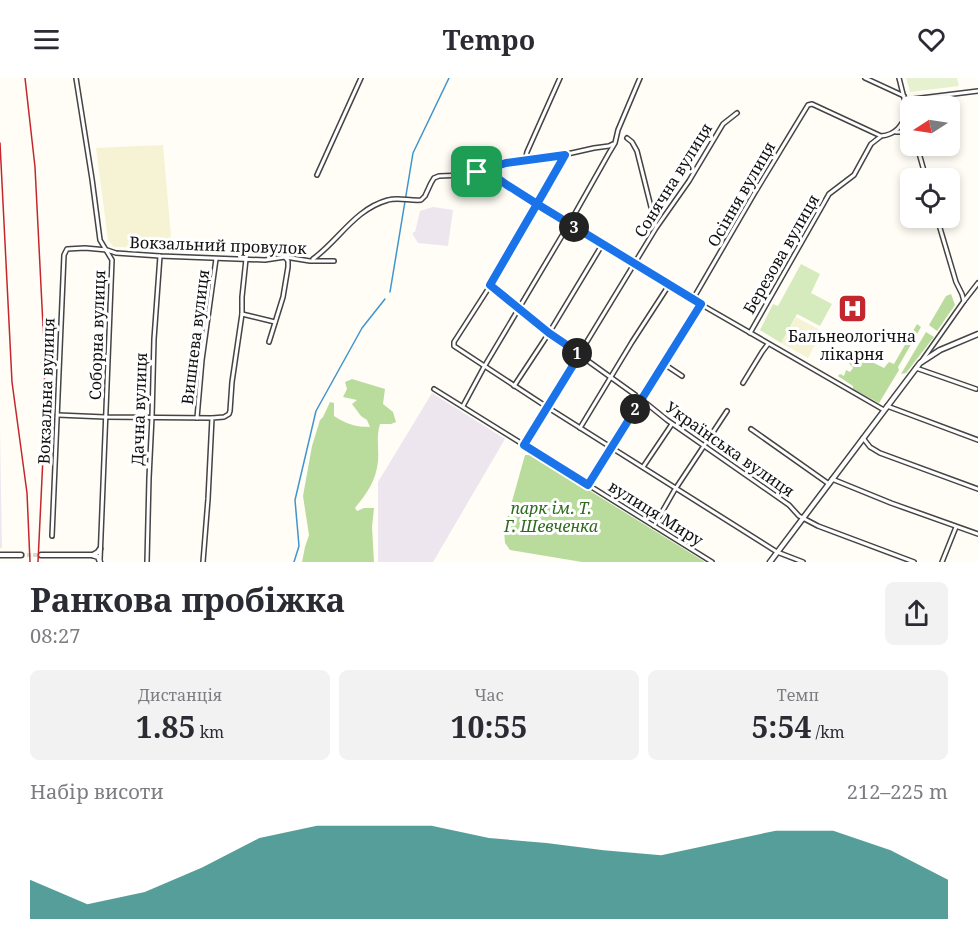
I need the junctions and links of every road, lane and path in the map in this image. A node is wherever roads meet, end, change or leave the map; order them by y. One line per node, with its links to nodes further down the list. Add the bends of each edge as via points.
1 (76, 78): 28 (street, Соборна вулиця, via 100,240)
2 (361, 78): 21 (street)
3 (560, 78): 19 (street)
4 (640, 78): 17 (street)
5 (865, 78): 8 (street)
6 (899, 78): 9 (street)
7 (978, 91): 10 (street)
8 (900, 96)
9 (904, 96)
10 (925, 96)
11 (737, 113): 24 (street, Сонячна вулиця, via 723,124)
12 (900, 126): 13 (street)
13 (894, 132): 14 (street); 15 (street)
14 (900, 132)
15 (882, 136): 39 (street, Осіння вулиця, via 812,104 805,108); 46 (street, Березова вулиця, via 871,144 854,175 829,194)
16 (627, 138): 24 (street, via 637,151)
17 (615, 143): 18 (street); 23 (street)
18 (565, 155): 19 (street); 22 (street)
19 (525, 161): 20 (street)
20 (477, 172): 22 (street, via 500,180); 33 (street, via 434,178 421,200 391,199 375,205)
21 (316, 175)
22 (537, 204): 23 (street); 37 (street)
23 (569, 224): 26 (street); 42 (street)
24 (656, 228): 35 (street, Сонячна вулиця)
25 (940, 228): 40 (street)
26 (602, 244): 35 (street); 45 (street)
27 (67, 249): 28 (street, Вокзальний провулок); 67 (street, Вокзальна вулиця)
28 (107, 250): 29 (street, Вокзальний провулок); 68 (street, Соборна вулиця, via 112,260)
29 (160, 256): 31 (street, Вокзальний провулок); 69 (street, Дачна вулиця)
30 (285, 257): 32 (street, Вокзальний провулок); 33 (street, Вокзальний провулок); 44 (street, via 288,267)
31 (216, 258): 32 (street, Вокзальний провулок); 70 (street, Вишнева вулиця)
32 (246, 259): 43 (street)
33 (310, 261): 34 (street, Вокзальний провулок)
34 (334, 261)
35 (635, 264): 38 (street); 50 (street, Сонячна вулиця)
36 (978, 284): 40 (street)
37 (490, 285): 42 (street, Українська вулиця); 53 (street, via 454,342 454,346)
38 (669, 285): 39 (street); 56 (street)
39 (693, 299): 41 (street)
40 (964, 301): 51 (street)
41 (701, 304): 46 (street); 52 (street)
42 (520, 309): 45 (street, Українська вулиця); 53 (street)
43 (242, 314): 44 (street); 71 (street, via 230,414)
44 (275, 322): 48 (street)
45 (549, 333): 50 (street, Українська вулиця); 58 (street)
46 (750, 333): 49 (street)
47 (978, 334): 51 (street)
48 (269, 342)
49 (769, 344): 57 (street); 65 (street)
50 (580, 354): 56 (street, Українська вулиця); 64 (street, Сонячна вулиця)
51 (920, 363): 54 (street)
52 (664, 364): 55 (street); 61 (street)
53 (484, 367): 58 (street); 62 (street)
54 (916, 368): 60 (street); 63 (street)
55 (682, 376)
56 (611, 377): 61 (street, Українська вулиця); 73 (street)
57 (743, 383)
58 (514, 386): 64 (street)
59 (434, 389): 62 (street, вулиця Миру)
60 (976, 389)
61 (641, 399): 72 (street, Українська вулиця); 79 (street)
62 (463, 406): 77 (street, вулиця Миру)
63 (887, 406): 65 (street); 76 (street)
64 (547, 407): 73 (street); 77 (street, Сонячна вулиця)
65 (884, 410): 75 (street)
66 (727, 411): 78 (street)
67 (58, 415): 68 (street); 90 (street, Вокзальна вулиця)
68 (105, 417): 69 (street); 91 (street, Соборна вулиця)
69 (152, 417): 70 (street); 98 (street, Дачна вулиця)
70 (197, 418): 71 (street)
71 (212, 418): 99 (street)
72 (672, 424): 78 (street, Українська вулиця); 80 (street)
73 (580, 428): 79 (street)
74 (751, 429): 82 (street)
75 (862, 438): 81 (street); 85 (street, via 880,453)
76 (978, 440)
77 (524, 445): 83 (street, вулиця Миру)
78 (704, 446): 84 (street); 86 (street, Українська вулиця)
79 (611, 447): 80 (street); 83 (street)
80 (644, 467): 84 (street)
81 (832, 479): 82 (street); 88 (street)
82 (829, 484): 86 (street)
83 (588, 485): 87 (street, вулиця Миру)
84 (677, 488): 87 (street); 92 (street)
85 (978, 489)
86 (802, 518): 92 (street); 103 (street, Українська вулиця)
87 (654, 526): 100 (street, вулиця Миру)
88 (956, 526): 89 (street); 104 (street)
89 (978, 534)
90 (52, 536)
91 (100, 549): 96 (street); 97 (street, Соборна вулиця)
92 (777, 552): 101 (street); 102 (street)
93 (0, 555): 94 (street)
94 (21, 555)
95 (41, 555): 96 (street)
96 (92, 555): 97 (street)
97 (100, 562)
98 (147, 562)
99 (203, 562)
100 (712, 562)
101 (770, 562)
102 (803, 562)
103 (914, 562)
104 (942, 562)

